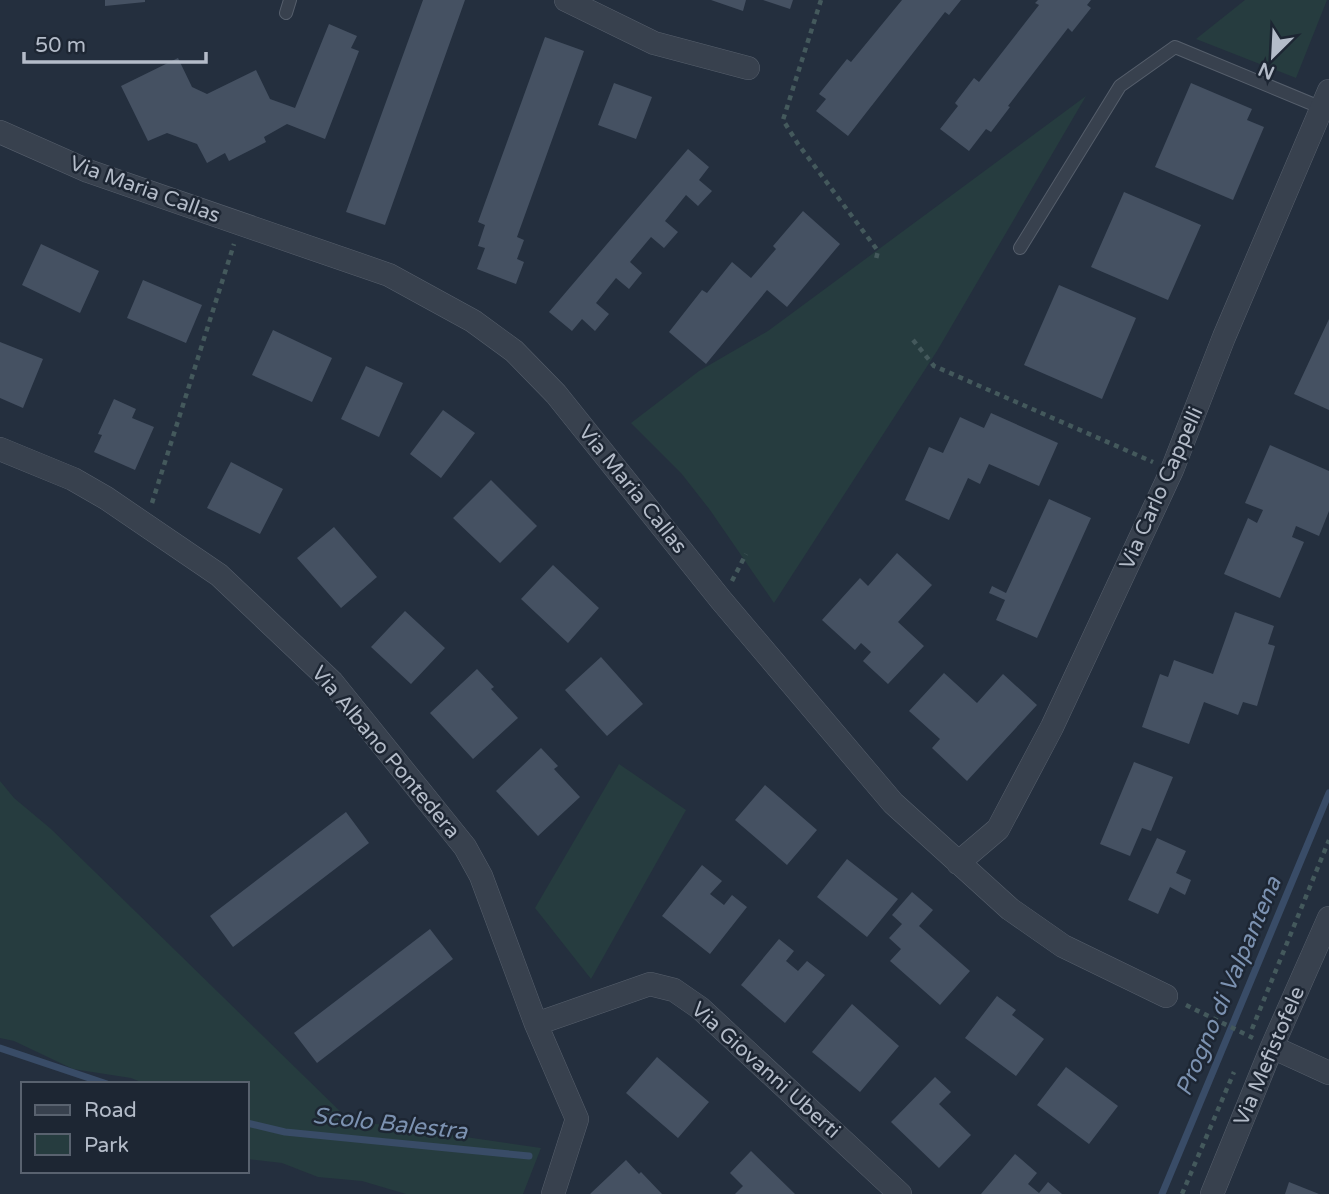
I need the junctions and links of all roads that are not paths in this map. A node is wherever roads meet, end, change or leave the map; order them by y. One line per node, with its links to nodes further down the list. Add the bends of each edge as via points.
1 (566, 0): 2 (street, via 654,43)
2 (748, 68)
3 (1325, 100): 5 (lane, via 1175,47 1119,86); 7 (street, Via Carlo Cappelli, via 1172,471 1052,727 999,829)
4 (0, 132): 7 (street, Via Maria Callas, via 88,171 399,279 473,321 514,351 556,394 884,793)
5 (1020, 248)
6 (0, 449): 10 (street, Via Albano Pontedera, via 73,479 219,575 332,682 465,847 481,876)
7 (958, 863): 9 (street, Via Maria Callas, via 1010,909 1063,946)
8 (1329, 918): 11 (street, Via Mefistofele)
9 (1174, 1000)
10 (537, 1024): 13 (street, Via Albano Pontedera, via 577,1119); 14 (street, Via Giovanni Uberti, via 649,984 674,990 700,1008)
11 (1272, 1047): 12 (street); 15 (street, Via Mefistofele)
12 (1329, 1073)
13 (553, 1194)
14 (900, 1194)
15 (1212, 1194)

